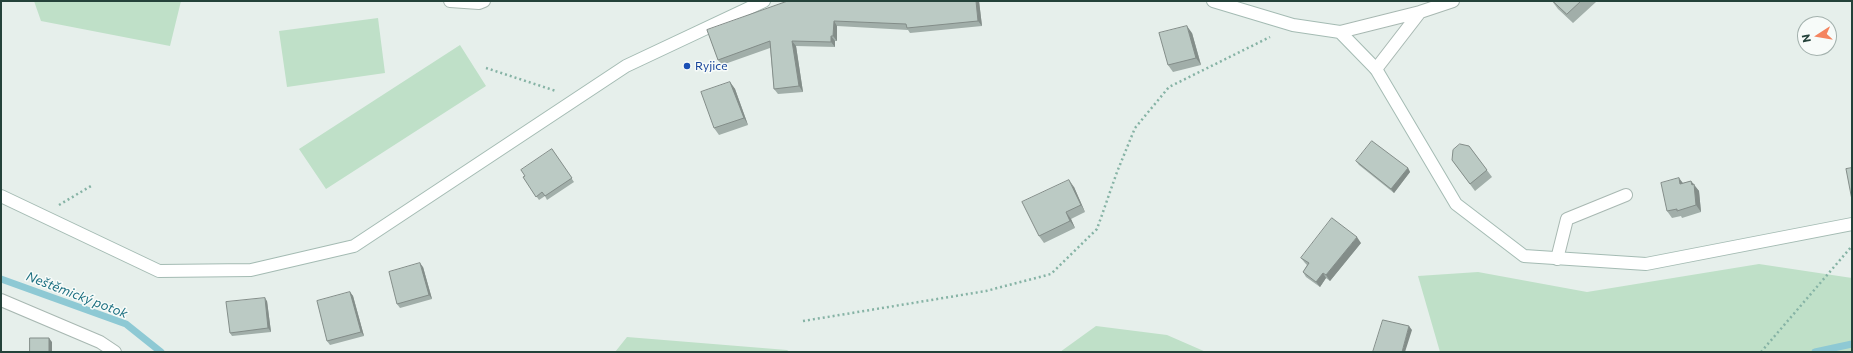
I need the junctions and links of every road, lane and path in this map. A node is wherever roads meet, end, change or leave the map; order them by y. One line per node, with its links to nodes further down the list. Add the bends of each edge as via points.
1 (450, 1): 2 (street)
2 (484, 1)
3 (1214, 1): 7 (street)
4 (1453, 1): 6 (street)
5 (760, 2): 11 (street, via 626,66)
6 (1420, 12): 8 (street); 10 (street)
7 (1294, 25): 8 (street); 20 (path, via 1169,88 1135,128 1097,229 1051,274 986,291)
8 (1340, 32): 10 (street)
9 (486, 68): 11 (path)
10 (1376, 69): 18 (street, via 1456,204 1524,256)
11 (579, 99): 15 (street, via 354,246 251,270 159,271)
12 (91, 186): 15 (path)
13 (1626, 195): 18 (street, via 1567,219)
14 (1, 196): 15 (street)
15 (42, 215)
16 (1852, 224): 18 (street, via 1646,264)
17 (1852, 246): 22 (path)
18 (1557, 259)
19 (1, 300): 21 (street, via 100,342)
20 (802, 321)
21 (114, 352)
22 (1761, 352)

